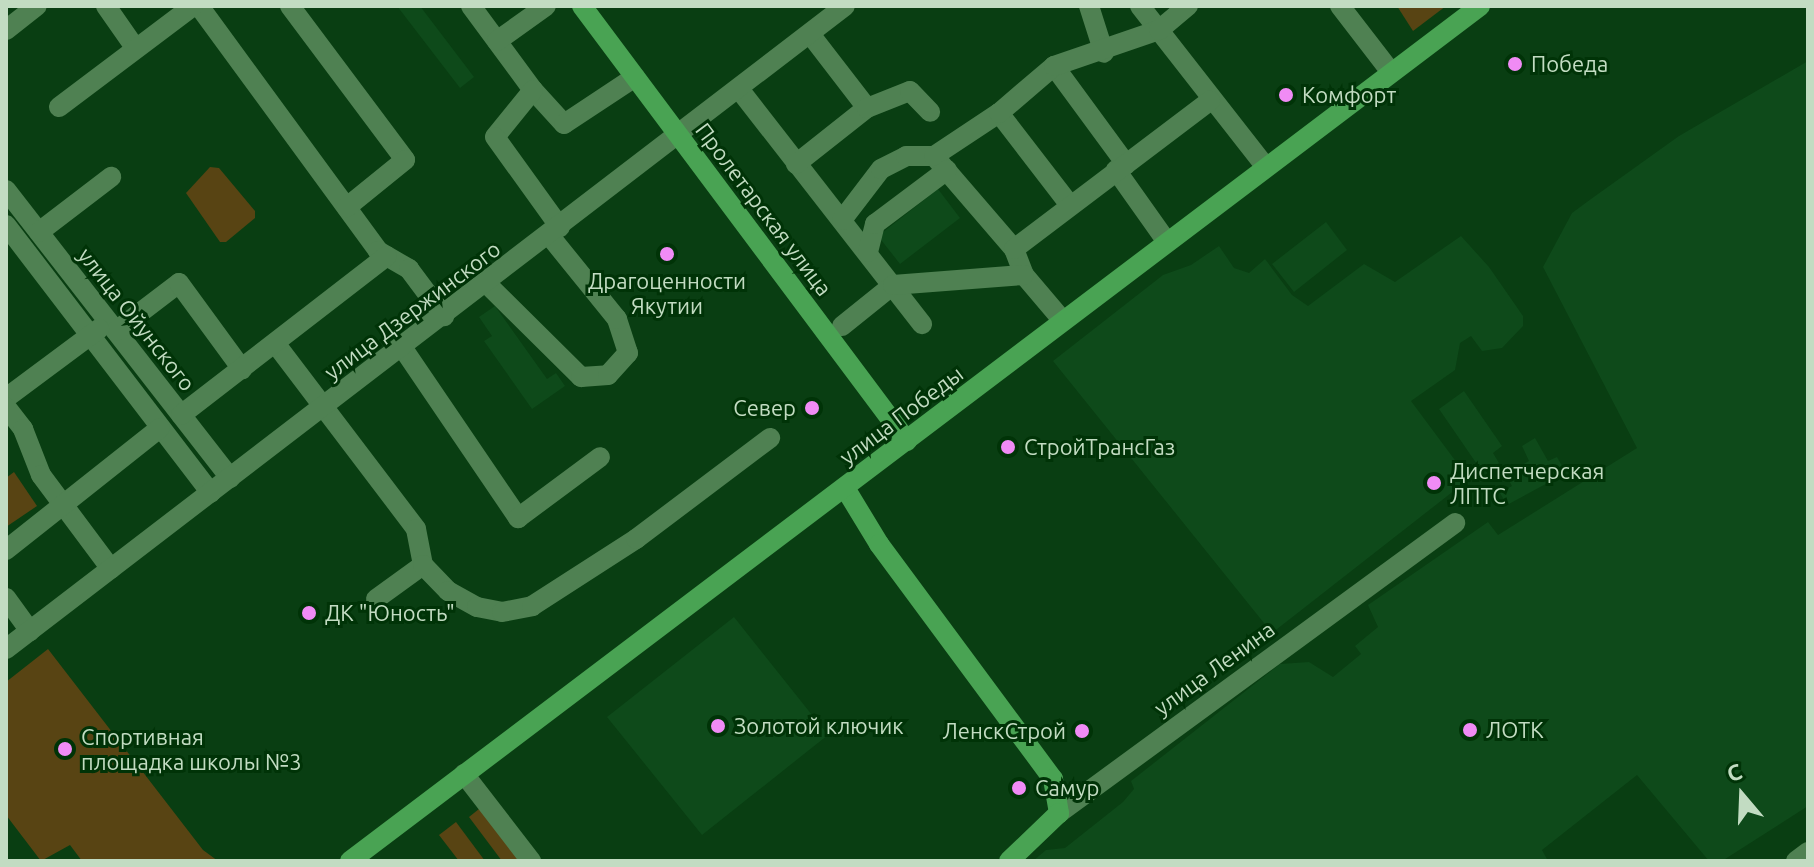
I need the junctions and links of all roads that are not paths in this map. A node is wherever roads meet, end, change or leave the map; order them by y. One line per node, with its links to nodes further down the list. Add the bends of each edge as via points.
1 (37, 6): 14 (street)
2 (106, 6): 18 (street)
3 (196, 6): 18 (street); 38 (street)
4 (290, 6): 38 (street, via 405,160)
5 (471, 6): 17 (street)
6 (546, 6): 17 (street)
7 (582, 6): 22 (main road, Пролетарская улица)
8 (845, 6): 16 (street, улица Дзержинского)
9 (1089, 6): 19 (street)
10 (1140, 6): 15 (street)
11 (1188, 6): 15 (street)
12 (1340, 6): 21 (street)
13 (1480, 6): 21 (main road, улица Победы)
14 (6, 30)
15 (1159, 30): 19 (street); 25 (street)
16 (810, 34): 23 (street, улица Дзержинского); 27 (street)
17 (497, 41): 24 (street)
18 (136, 49): 26 (street)
19 (1104, 53): 20 (street)
20 (1054, 66): 29 (street); 34 (street)
21 (1390, 71): 33 (main road, улица Победы)
22 (635, 77): 24 (street, via 564,124); 30 (main road, Пролетарская улица)
23 (739, 89): 30 (street, улица Дзержинского); 32 (street)
24 (533, 90): 41 (street, via 495,137)
25 (1210, 101): 33 (street); 34 (street)
26 (59, 107)
27 (867, 108): 28 (street, via 910,91); 32 (street)
28 (930, 112)
29 (999, 113): 31 (street); 37 (street)
30 (679, 136): 41 (street, улица Дзержинского); 65 (main road, Пролетарская улица)
31 (940, 163): 39 (street, via 906,156 881,169); 44 (street); 45 (street, via 875,224)
32 (796, 164): 39 (street)
33 (1265, 166): 43 (main road, улица Победы)
34 (1121, 167): 37 (street); 43 (street)
35 (111, 177): 42 (street)
36 (6, 190): 42 (street, улица Ойунского)
37 (1069, 204): 44 (street)
38 (347, 207): 46 (street)
39 (842, 220): 45 (street)
40 (6, 225): 55 (street)
41 (554, 231): 48 (street, улица Дзержинского); 48 (street, via 617,319 628,353 608,375 581,377)
42 (39, 232): 53 (street, улица Ойунского)
43 (1167, 242): 51 (main road, улица Победы)
44 (1014, 249): 47 (street)
45 (868, 252): 49 (street)
46 (387, 256): 50 (street, via 409,269); 56 (street)
47 (1024, 275): 49 (street); 51 (street)
48 (486, 283): 50 (street, улица Дзержинского)
49 (893, 285): 52 (street); 54 (street)
50 (444, 316): 57 (street, улица Дзержинского)
51 (1063, 321): 65 (main road, улица Победы)
52 (922, 324)
53 (112, 326): 55 (street); 58 (street, via 179,283); 62 (street, улица Ойунского)
54 (842, 326)
55 (91, 336): 59 (street); 63 (street)
56 (275, 343): 58 (street); 60 (street)
57 (402, 347): 60 (street, улица Дзержинского); 66 (street, via 518,518)
58 (242, 369): 62 (street)
59 (6, 398)
60 (325, 406): 67 (street, улица Дзержинского); 73 (street, via 416,529)
61 (6, 407): 70 (street, via 23,429 41,475)
62 (181, 415): 67 (street, улица Ойунского)
63 (160, 428): 69 (street); 70 (street)
64 (770, 438): 73 (street, via 636,539 532,606 502,612 477,607 448,591)
65 (907, 441): 68 (main road, улица Победы)
66 (600, 457)
67 (230, 478): 69 (street, улица Дзержинского)
68 (845, 488): 79 (main road, улица Победы); 80 (main road, via 879,544 1045,765)
69 (211, 493): 74 (street, улица Дзержинского)
70 (65, 507): 72 (street); 74 (street)
71 (1455, 523): 80 (street, улица Ленина)
72 (7, 548)
73 (423, 565): 76 (street)
74 (111, 569): 77 (street, улица Дзержинского)
75 (6, 598): 77 (street)
76 (376, 599)
77 (30, 631): 78 (street, улица Дзержинского)
78 (6, 649)
79 (464, 774): 82 (main road, улица Победы); 83 (street)
80 (1059, 813): 84 (main road, улица Ленина)
81 (1808, 852): 85 (street)
82 (350, 861)
83 (531, 861)
84 (1009, 861)
85 (1796, 861)

